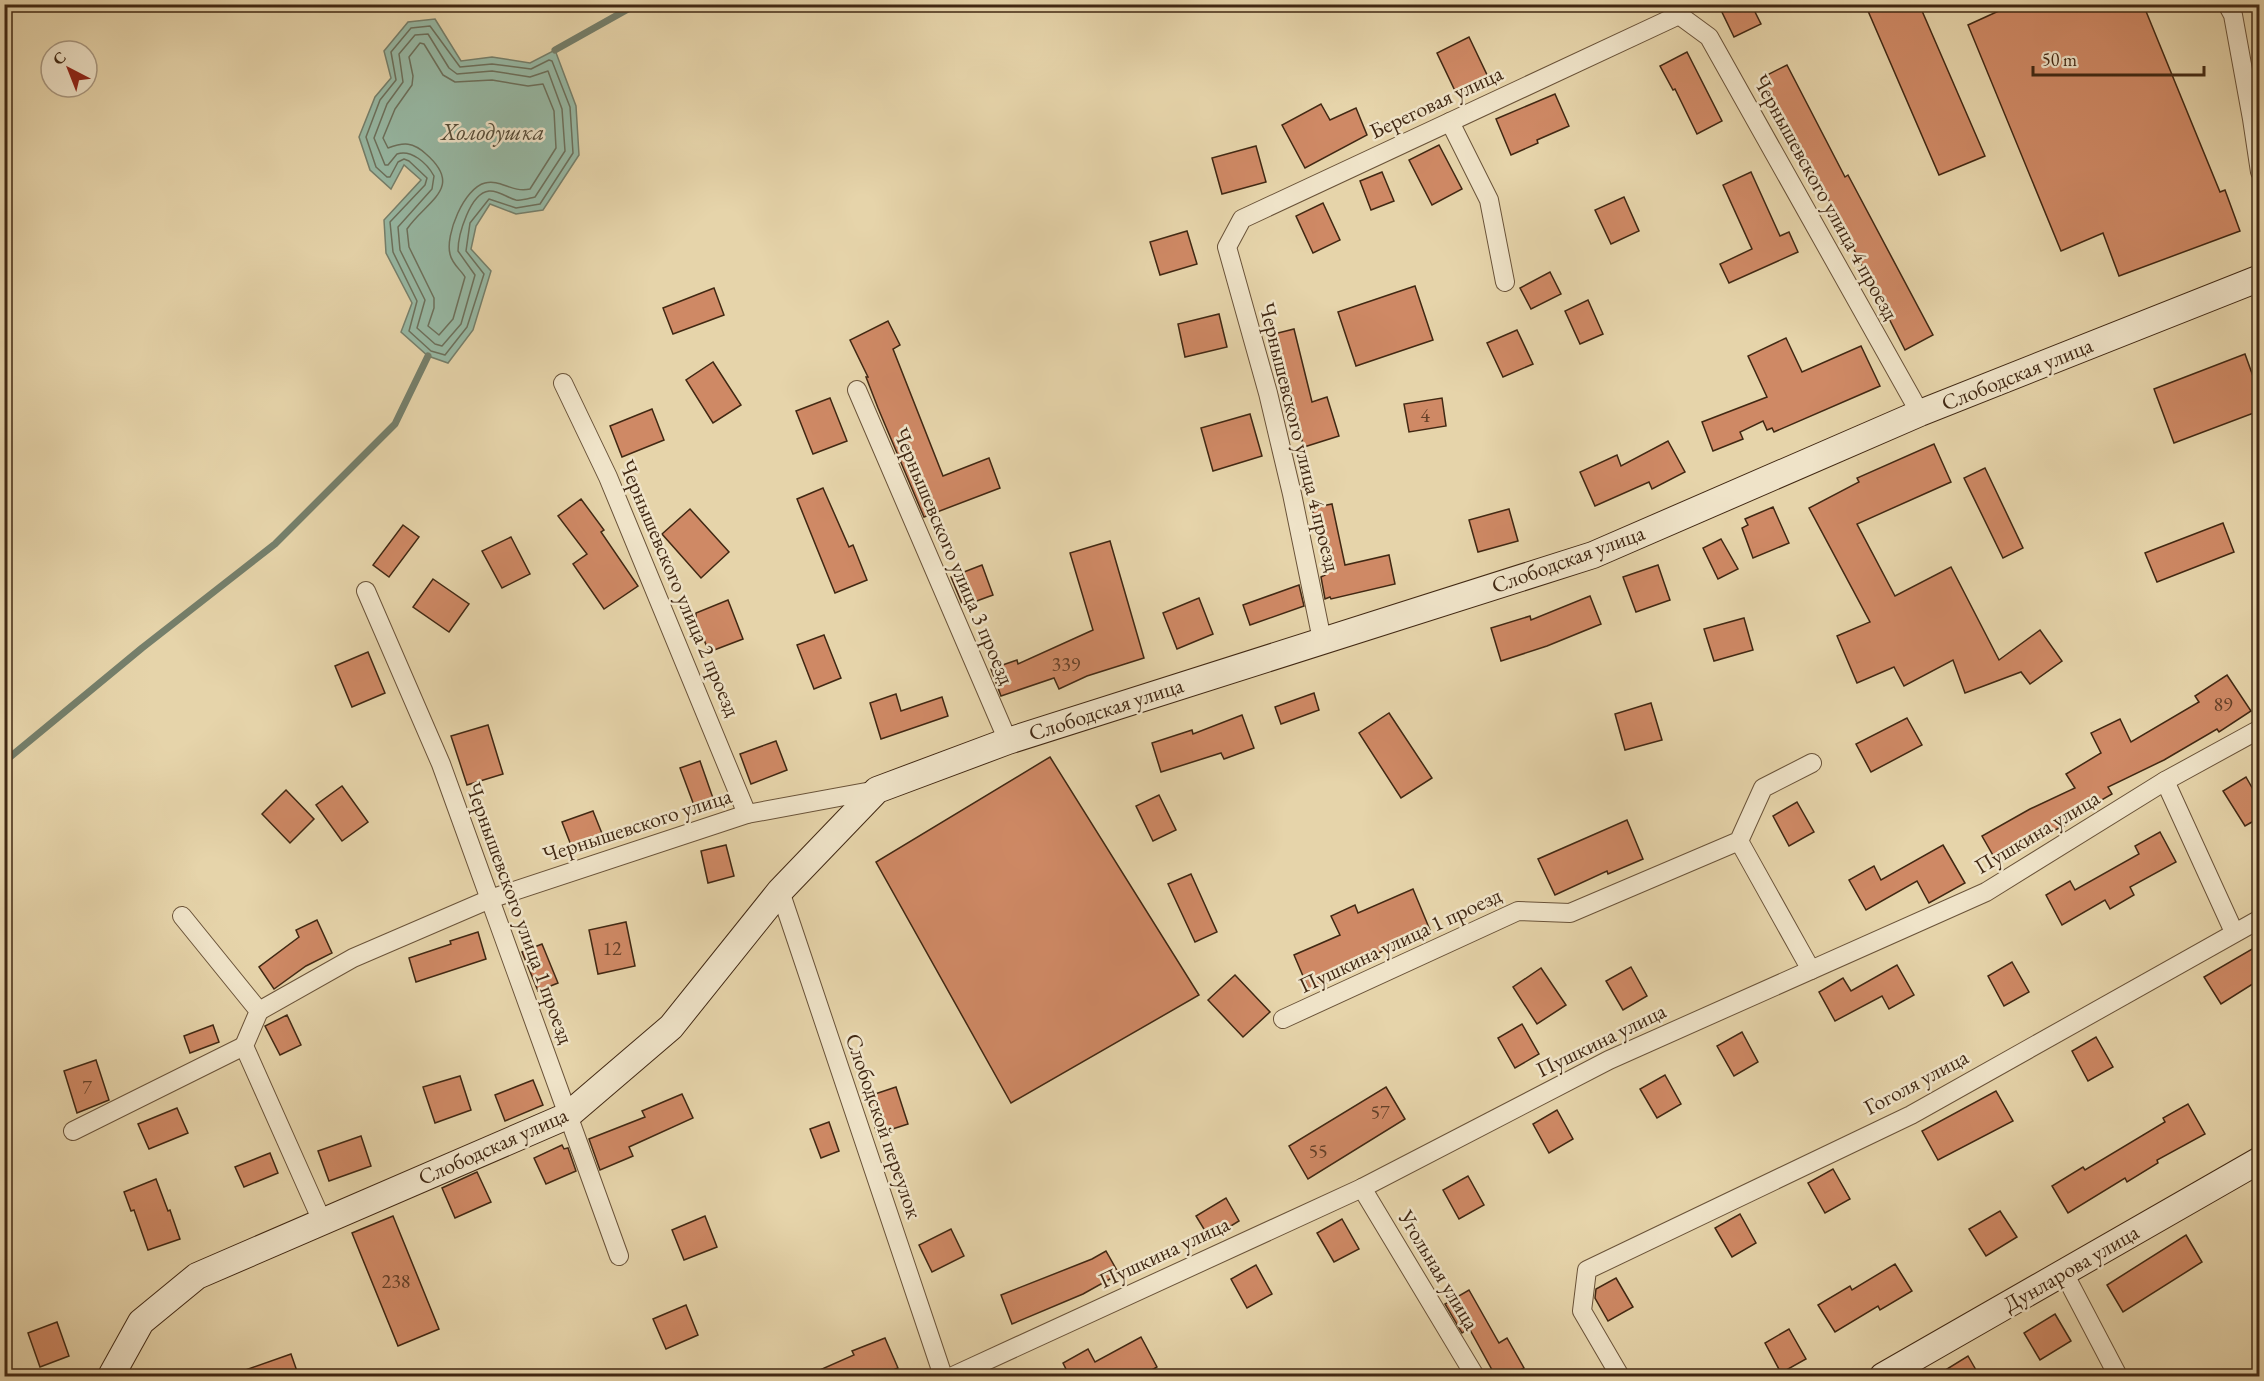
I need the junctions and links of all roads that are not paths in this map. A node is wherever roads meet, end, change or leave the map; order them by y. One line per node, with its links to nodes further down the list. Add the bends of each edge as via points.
1 (2227, 4): 4 (street, via 2233,15)
2 (1679, 15): 3 (street, Береговая улица); 10 (street, Чернышевского улица 4 проезд, via 1708,37)
3 (1450, 122): 5 (street, Береговая улица, via 1242,219); 7 (street, via 1489,200)
4 (2259, 172)
5 (1227, 247): 12 (street, Чернышевского улица 4 проезд, via 1268,393)
6 (2259, 278): 10 (street, Слободская улица)
7 (1505, 282)
8 (563, 383): 18 (street, Чернышевского улица 2 проезд, via 608,477)
9 (857, 390): 14 (street, Чернышевского улица 3 проезд)
10 (1920, 413): 12 (street, Слободская улица, via 1593,555)
11 (366, 591): 21 (street, Чернышевского улица 1 проезд, via 441,764)
12 (1322, 640): 14 (street, Слободская улица)
13 (2259, 729): 16 (street, Пушкина улица)
14 (1008, 741): 17 (street, Слободская улица)
15 (1812, 763): 19 (street, via 1763,788)
16 (2165, 781): 24 (street); 25 (street, Пушкина улица, via 1986,892)
17 (877, 790): 18 (street, Чернышевского улица); 20 (street, Слободская улица)
18 (747, 813): 21 (street, Чернышевского улица)
19 (1739, 841): 25 (street); 27 (street, Пушкина улица 1 проезд, via 1570,913 1518,911)
20 (780, 891): 29 (street, Слободская улица, via 671,1027); 37 (street, Слободской переулок)
21 (490, 899): 26 (street, Чернышевского улица, via 353,958); 29 (street, Чернышевского улица 1 проезд)
22 (182, 916): 26 (street)
23 (2259, 919): 24 (street, Гоголя улица)
24 (2234, 932): 40 (street, Гоголя улица, via 1911,1115 1587,1270 1582,1311)
25 (1811, 970): 32 (street, Пушкина улица, via 1609,1060)
26 (259, 1011): 28 (street)
27 (1283, 1019)
28 (244, 1046): 30 (street); 33 (street)
29 (567, 1116): 33 (street, Слободская улица); 34 (street, Чернышевского улица 1 проезд)
30 (73, 1131)
31 (2259, 1160): 35 (street, Дунларова улица)
32 (1362, 1188): 38 (street, Пушкина улица); 39 (street, Угольная улица)
33 (322, 1221): 36 (street, Слободская улица, via 197,1276 141,1323)
34 (619, 1256)
35 (2064, 1273): 41 (street, Дунларова улица); 42 (street)
36 (111, 1377)
37 (943, 1377)
38 (953, 1377)
39 (1475, 1377)
40 (1620, 1377)
41 (1883, 1377)
42 (2118, 1377)

